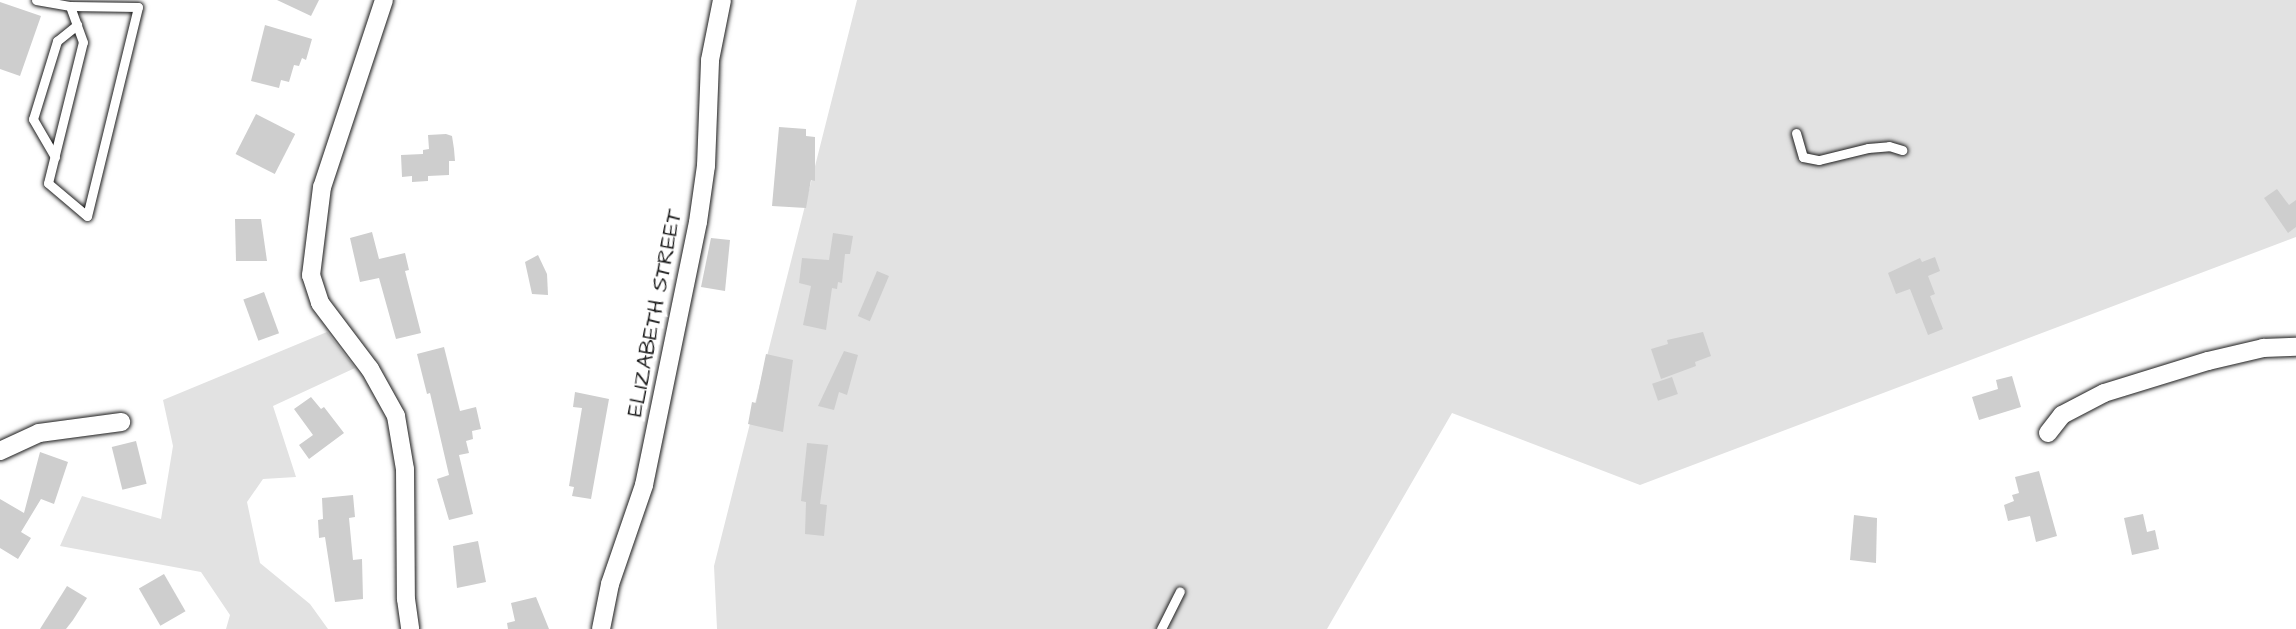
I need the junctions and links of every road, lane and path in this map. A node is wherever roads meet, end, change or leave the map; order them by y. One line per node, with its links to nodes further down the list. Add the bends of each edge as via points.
1 (36, 0): 4 (lane)
2 (384, 0): 14 (street, via 322,187 311,275 320,303 380,385 396,416 405,469)
3 (722, 0): 15 (street, ELIZABETH STREET, via 710,60 698,222 644,485 610,584)
4 (70, 6): 5 (lane); 8 (lane, via 138,7 87,216 48,183)
5 (77, 25): 8 (lane, via 83,42); 8 (lane, via 57,41 33,119)
6 (1796, 133): 7 (lane, via 1803,157 1811,159 1878,147)
7 (1902, 150)
8 (55, 157)
9 (2296, 347): 11 (street, via 2263,348 2104,393 2062,415)
10 (121, 422): 12 (street, via 39,433)
11 (2048, 433)
12 (0, 451)
13 (1180, 591): 16 (lane)
14 (410, 629)
15 (601, 629)
16 (1161, 629)

